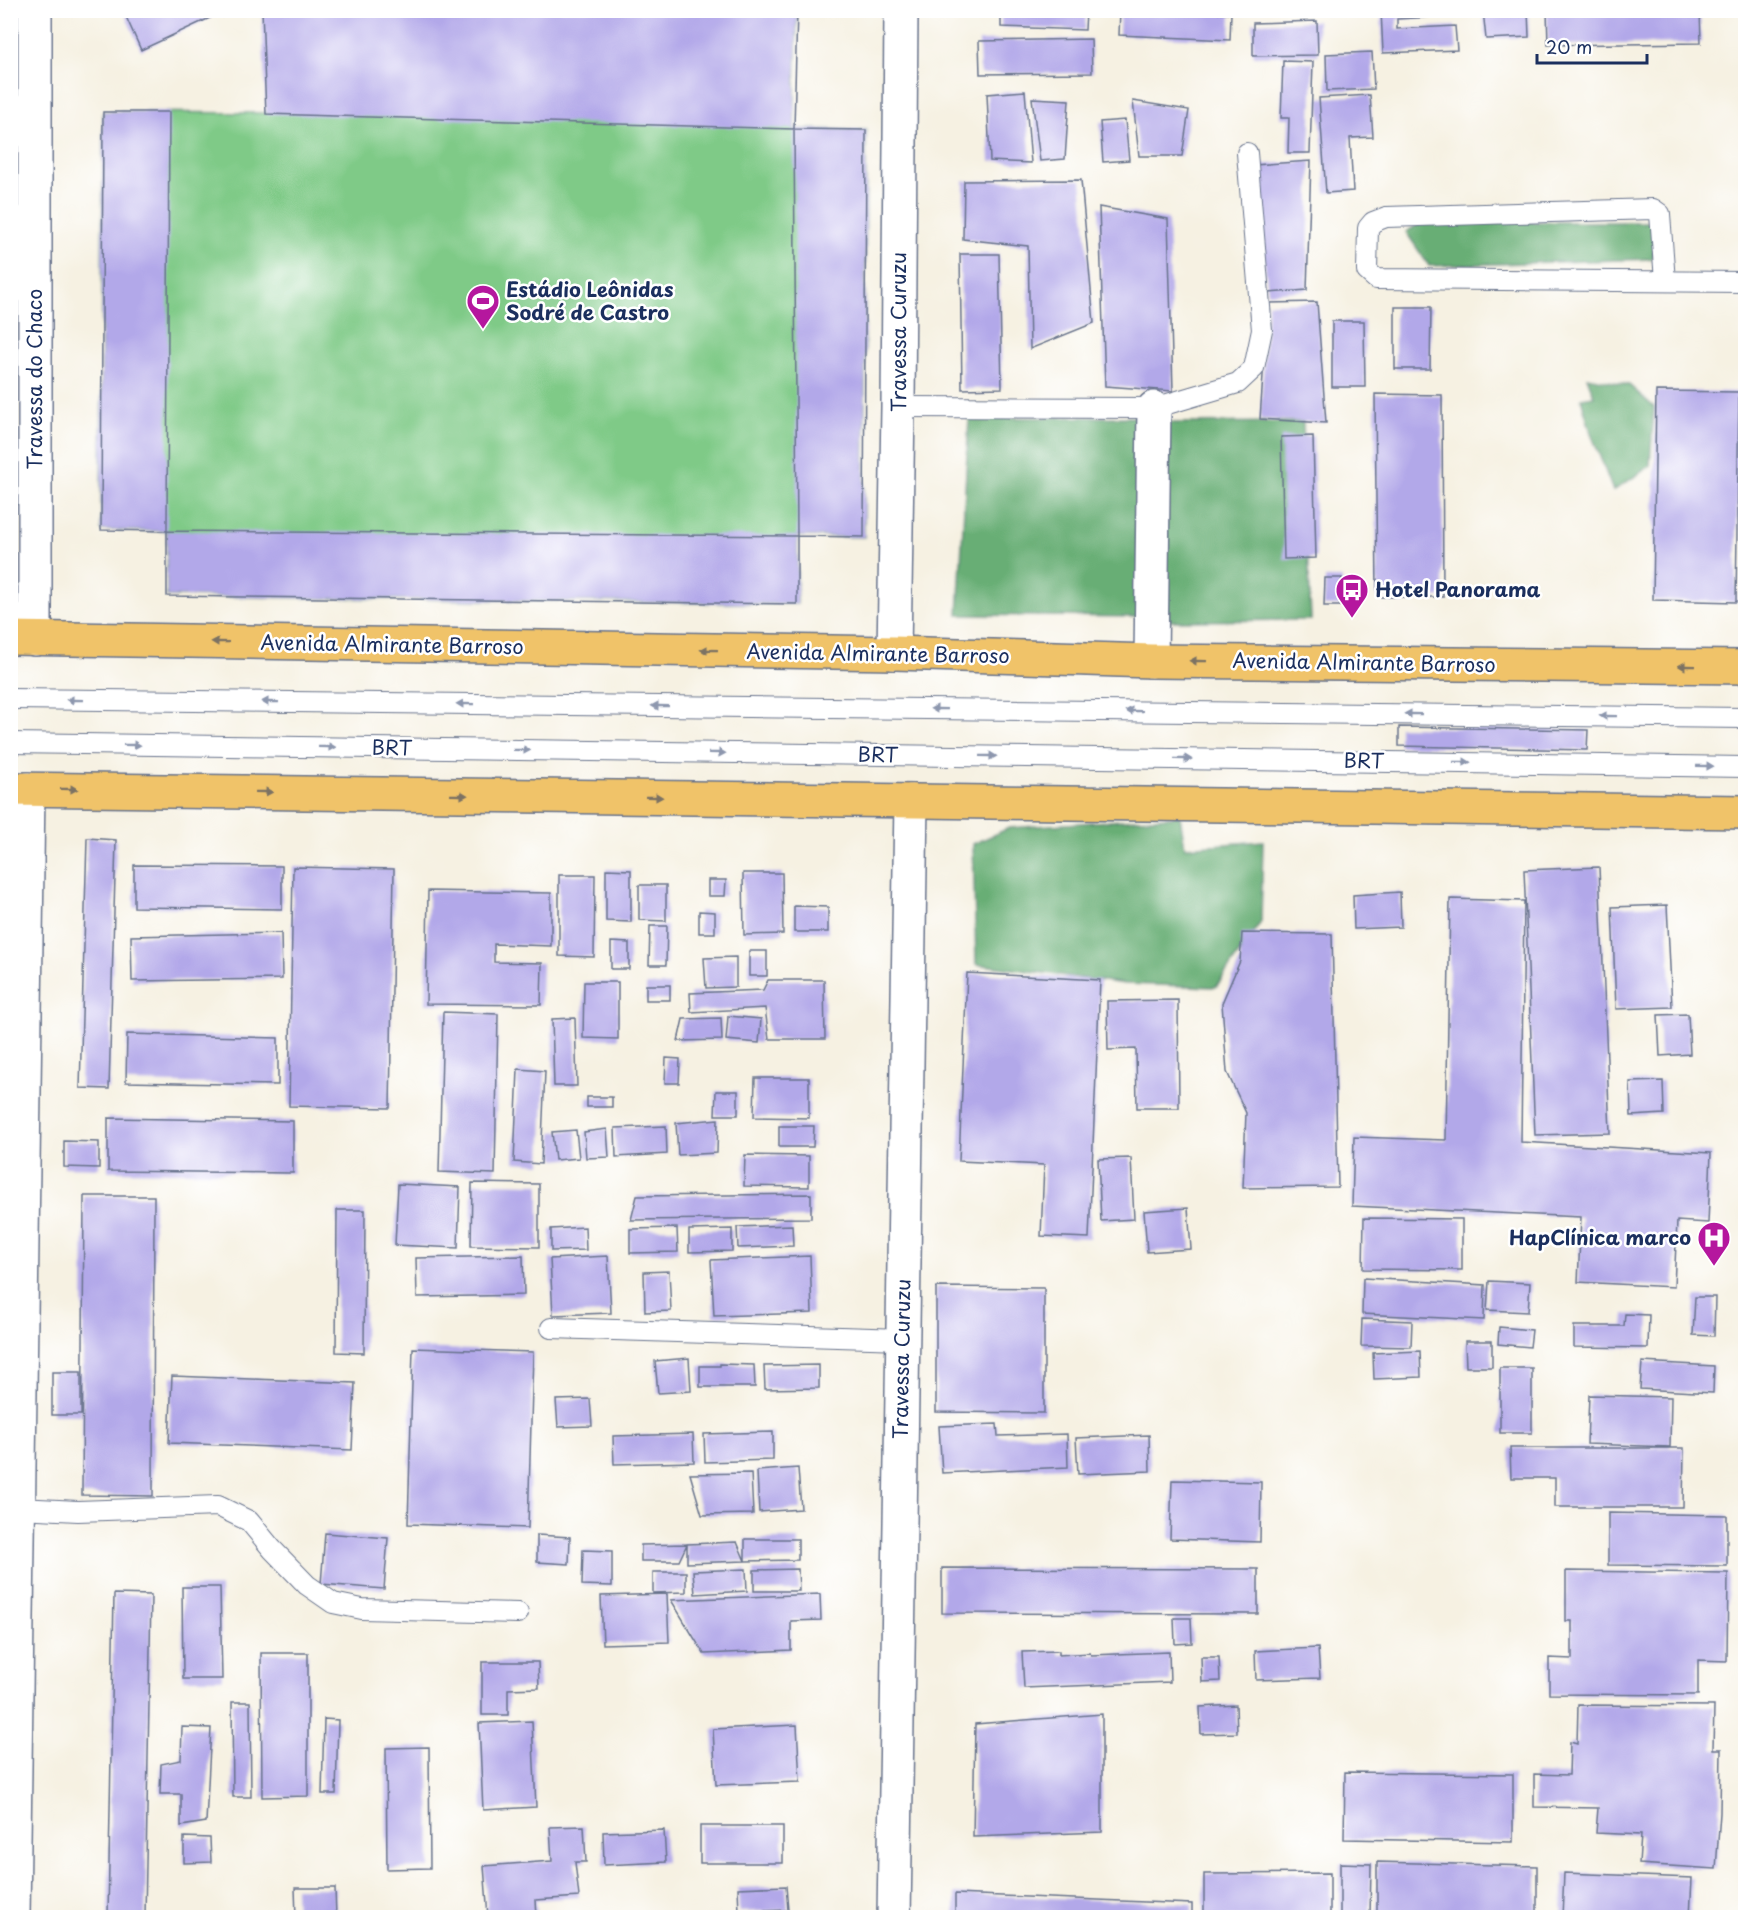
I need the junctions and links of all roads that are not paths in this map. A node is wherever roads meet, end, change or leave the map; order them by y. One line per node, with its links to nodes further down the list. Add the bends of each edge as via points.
1 (35, 10): 8 (street, Travessa do Chaco)
2 (901, 10): 6 (street, Travessa Curuzu)
3 (1247, 153): 7 (lane, via 1262,330 1254,368 1238,383)
4 (1665, 281): 4 (lane, via 1376,279 1367,271 1368,228 1386,217 1653,209 1660,214); 5 (lane)
5 (1746, 282)
6 (898, 407): 7 (lane); 9 (street, Travessa Curuzu)
7 (1154, 408): 10 (street)
8 (23, 638): 9 (highway, Avenida Almirante Barroso, one-way to 8)
9 (894, 653): 10 (highway, Avenida Almirante Barroso)
10 (1151, 661): 11 (highway, Avenida Almirante Barroso, one-way to 10)
11 (1746, 667)
12 (10, 699): 13 (lane, one-way to 12)
13 (1746, 718)
14 (10, 743): 15 (lane, BRT, one-way to 15)
15 (1746, 767)
16 (19, 789): 17 (highway, one-way to 17); 21 (street)
17 (911, 801): 18 (highway); 20 (street, Travessa Curuzu)
18 (1746, 812)
19 (551, 1328): 20 (lane)
20 (903, 1339): 26 (street, Travessa Curuzu)
21 (15, 1418): 22 (street)
22 (19, 1508): 23 (lane, via 78,1511 218,1506 249,1521 307,1585 333,1603 362,1609); 24 (street)
23 (518, 1613)
24 (13, 1802): 25 (street)
25 (13, 1917)
26 (894, 1917)

